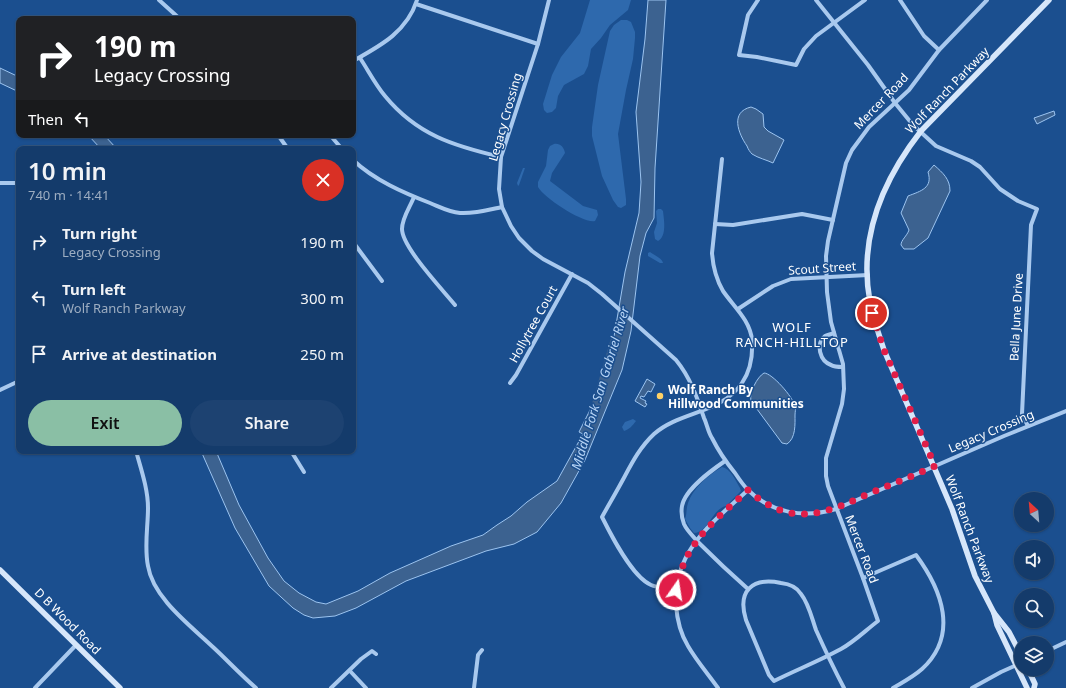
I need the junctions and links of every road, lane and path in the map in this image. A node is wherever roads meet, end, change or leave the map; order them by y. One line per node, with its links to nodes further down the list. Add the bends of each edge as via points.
1 (158, 0): 10 (street)
2 (549, 0): 12 (street, Legacy Crossing)
3 (758, 0): 11 (street, via 748,15 739,55 796,65 804,49)
4 (816, 0): 11 (street)
5 (865, 0): 11 (street)
6 (900, 0): 13 (street, via 924,36)
7 (1049, 0): 17 (street, Wolf Ranch Parkway)
8 (985, 1): 13 (street, Mercer Road)
9 (417, 2): 12 (street); 14 (street, via 404,26 395,35)
10 (177, 16)
11 (834, 23): 16 (street)
12 (538, 44): 20 (street, Legacy Crossing)
13 (939, 50): 16 (street, Mercer Road, via 909,90)
14 (360, 58): 15 (street); 20 (street, via 384,96 426,132 467,149)
15 (356, 60)
16 (894, 103): 17 (street); 27 (street, Mercer Road, via 868,127 852,150 843,174)
17 (921, 131): 31 (street, Wolf Ranch Parkway, via 882,193 872,225); 43 (street, Bella June Drive, via 936,146 971,161 1000,189 1037,209 1030,225 1022,406 1022,414)
18 (333, 138): 19 (street)
19 (339, 146)
20 (501, 157): 26 (street, Legacy Crossing, via 499,182)
21 (722, 159): 28 (street)
22 (356, 162): 25 (street, via 380,180)
23 (0, 183): 24 (street)
24 (16, 183)
25 (414, 197): 26 (street, via 459,213 483,212); 34 (street, via 403,223 402,235 421,264)
26 (502, 207): 30 (street, Legacy Crossing, via 519,238 532,251 543,260)
27 (833, 220): 28 (street, via 802,214 733,225); 32 (street, Mercer Road, via 826,256)
28 (715, 224): 35 (street, via 713,268 719,283)
29 (356, 246): 33 (street)
30 (572, 274): 39 (street, Hollytree Court); 41 (street, Legacy Crossing, via 610,300 676,360 685,371)
31 (868, 275): 32 (street, Scout Street); 47 (street, Wolf Ranch Parkway, via 870,302 879,336)
32 (826, 276): 35 (street, Scout Street, via 782,281); 36 (street, Mercer Road)
33 (382, 282)
34 (455, 305)
35 (738, 309): 41 (street, via 752,338 749,372 737,391 719,404)
36 (834, 333): 37 (street, Mercer Road); 37 (street, via 825,336 819,351 826,363)
37 (843, 367): 50 (street, Mercer Road, via 842,404 826,458 826,476)
38 (16, 382): 40 (street)
39 (510, 383)
40 (0, 390)
41 (702, 411): 46 (street, Legacy Crossing, via 711,437); 55 (street, via 674,421 654,434 636,455 602,517 617,545 644,581)
42 (1066, 411): 43 (street, Legacy Crossing)
43 (1028, 426): 47 (street, Legacy Crossing)
44 (137, 454): 71 (street, via 148,507 147,559 154,585 178,613)
45 (293, 454): 48 (street)
46 (725, 461): 49 (street, Legacy Crossing); 51 (street, via 689,492 682,506 684,524)
47 (935, 466): 50 (street, Legacy Crossing); 56 (street, Wolf Ranch Parkway, via 975,576)
48 (304, 472)
49 (748, 490): 50 (street, Legacy Crossing, via 771,507 786,512 816,514); 51 (street)
50 (836, 509): 53 (street, Mercer Road)
51 (696, 540): 54 (street); 55 (street, via 683,562)
52 (0, 570): 59 (street, D B Wood Road)
53 (863, 578): 64 (street, Mercer Road, via 878,621 850,643); 77 (street, via 916,555 926,568 939,595 943,632 938,646 922,669)
54 (748, 589): 64 (street, via 763,581 794,586 803,595); 64 (street, Mercer Road, via 743,600 743,611 769,675 774,681)
55 (676, 590): 75 (street, via 678,622 683,635)
56 (994, 613): 57 (street, Wolf Ranch Parkway); 63 (street, Wolf Ranch Parkway, via 997,625)
57 (1014, 642)
58 (1066, 642): 60 (street)
59 (76, 645): 69 (street); 70 (street, D B Wood Road)
60 (1054, 648)
61 (482, 650): 74 (street, via 478,655)
62 (376, 654): 66 (street, via 372,652 361,659)
63 (1014, 655)
64 (827, 656): 76 (street)
65 (1014, 667): 78 (street)
66 (350, 671): 72 (street); 73 (street)
67 (1023, 676): 79 (street, Wolf Ranch Parkway)
68 (1031, 676): 80 (street)
69 (35, 688)
70 (120, 688)
71 (256, 688)
72 (332, 688)
73 (366, 688)
74 (474, 688)
75 (718, 688)
76 (844, 688)
77 (893, 688)
78 (972, 688)
79 (1027, 688)
80 (1034, 688)

